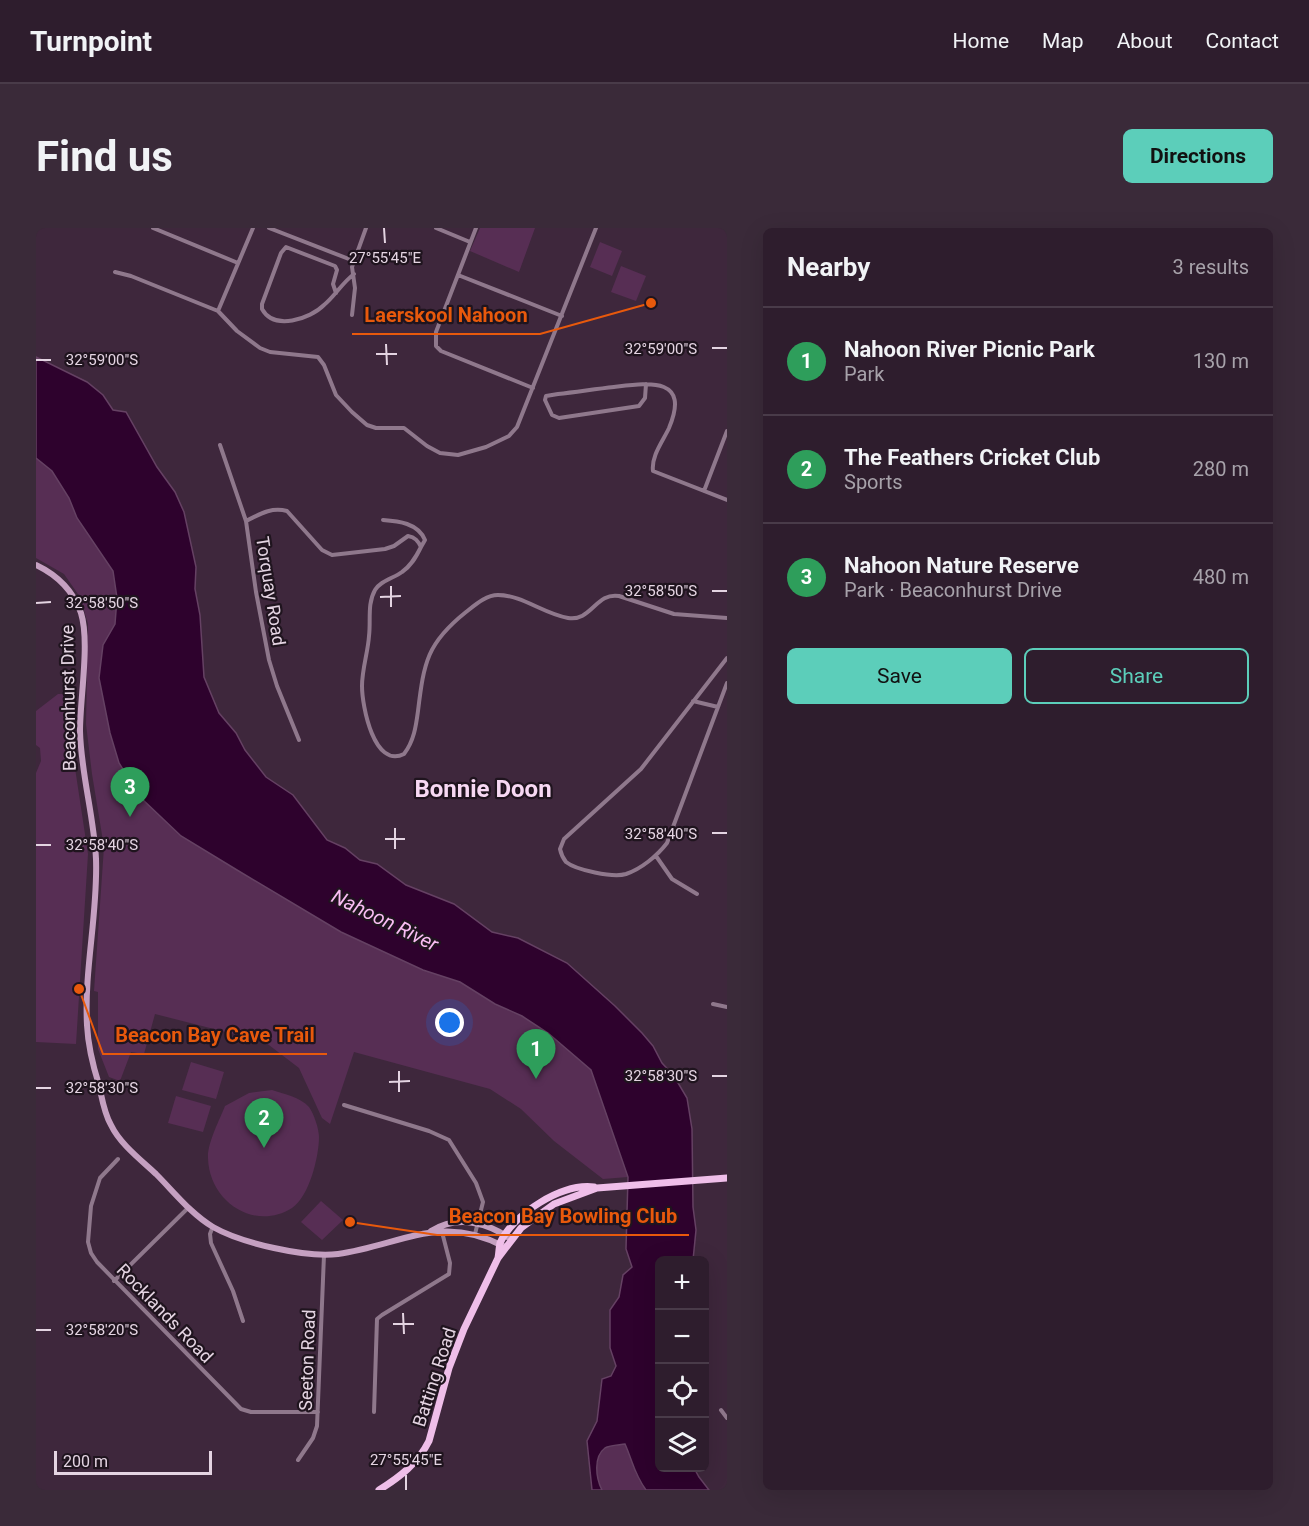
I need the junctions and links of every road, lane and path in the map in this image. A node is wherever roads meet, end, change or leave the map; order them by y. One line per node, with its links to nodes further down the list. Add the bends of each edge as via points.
1 (153, 228): 10 (street)
2 (253, 228): 10 (street)
3 (269, 228): 9 (street)
4 (366, 228): 9 (street)
5 (436, 228): 8 (street)
6 (476, 228): 8 (street)
7 (596, 228): 17 (street)
8 (470, 242): 13 (street)
9 (354, 261): 12 (street)
10 (237, 263): 15 (street)
11 (115, 273): 15 (street)
12 (354, 274): 14 (street); 16 (street)
13 (458, 275): 17 (street); 19 (street, via 436,332 436,346)
14 (336, 293): 14 (street, via 320,309 287,321 272,319 262,309 286,247 335,266)
15 (218, 311): 19 (street, via 260,348 318,357 336,395 370,427 404,428 440,453 464,454 509,436 519,424)
16 (352, 315)
17 (562, 316): 19 (street)
18 (646, 384): 18 (street, via 546,396 545,400 550,412 559,418 639,406 645,398); 22 (street, via 665,387 675,403 674,416 653,461 653,471)
19 (534, 388)
20 (727, 431): 22 (street)
21 (220, 445): 25 (street, Torquay Road)
22 (704, 491): 23 (street)
23 (727, 500)
24 (382, 520): 26 (street, via 418,530 425,540)
25 (246, 521): 26 (street, via 269,510 286,511 322,550 335,555 385,549 408,536); 33 (street, Torquay Road, via 264,640)
26 (422, 547): 28 (street, via 408,567 376,588 370,607 362,692 374,739 389,755 401,756 412,741 424,671 433,646 450,626 485,598 505,596 574,618 586,614 608,595 674,614)
27 (36, 565): 41 (street, Beaconhurst Drive, via 67,587 80,612 84,632 81,740 96,862 87,1024 95,1073 111,1126)
28 (727, 618)
29 (727, 658): 31 (street)
30 (727, 683): 32 (street)
31 (693, 701): 32 (street); 34 (street, via 641,770 570,833 560,849 569,864 613,875 628,873)
32 (718, 707): 34 (street, via 666,843)
33 (299, 740)
34 (656, 856): 35 (street, via 672,879)
35 (697, 894)
36 (713, 1004): 37 (street)
37 (727, 1007)
38 (344, 1105): 42 (street, via 449,1140 483,1202)
39 (118, 1159): 50 (street, Rocklands Road, via 97,1184 87,1235 93,1256)
40 (727, 1178): 47 (main road, Batting Road, via 597,1188 554,1204)
41 (189, 1207): 43 (street, Beaconhurst Drive); 50 (street)
42 (478, 1223): 44 (street, Beaconhurst Drive, via 445,1224); 46 (street); 47 (street, Beaconhurst Drive)
43 (213, 1227): 49 (street, Beaconhurst Drive, via 266,1245); 51 (street, via 211,1243)
44 (430, 1232): 45 (street, Beaconhurst Drive); 49 (street, Beaconhurst Drive)
45 (442, 1232): 46 (street, Beaconhurst Drive); 54 (street, via 449,1274 377,1319)
46 (475, 1234): 48 (street, Beaconhurst Drive)
47 (509, 1238): 48 (main road, Batting Road)
48 (503, 1246): 57 (main road, Batting Road, via 449,1368 429,1441 410,1468)
49 (324, 1255): 53 (street, Seeton Road)
50 (114, 1281): 53 (street, Rocklands Road, via 241,1409)
51 (243, 1321)
52 (721, 1410): 55 (street)
53 (318, 1412): 56 (street, Seeton Road, via 316,1430)
54 (374, 1412)
55 (727, 1418)
56 (298, 1460)
57 (379, 1490)

